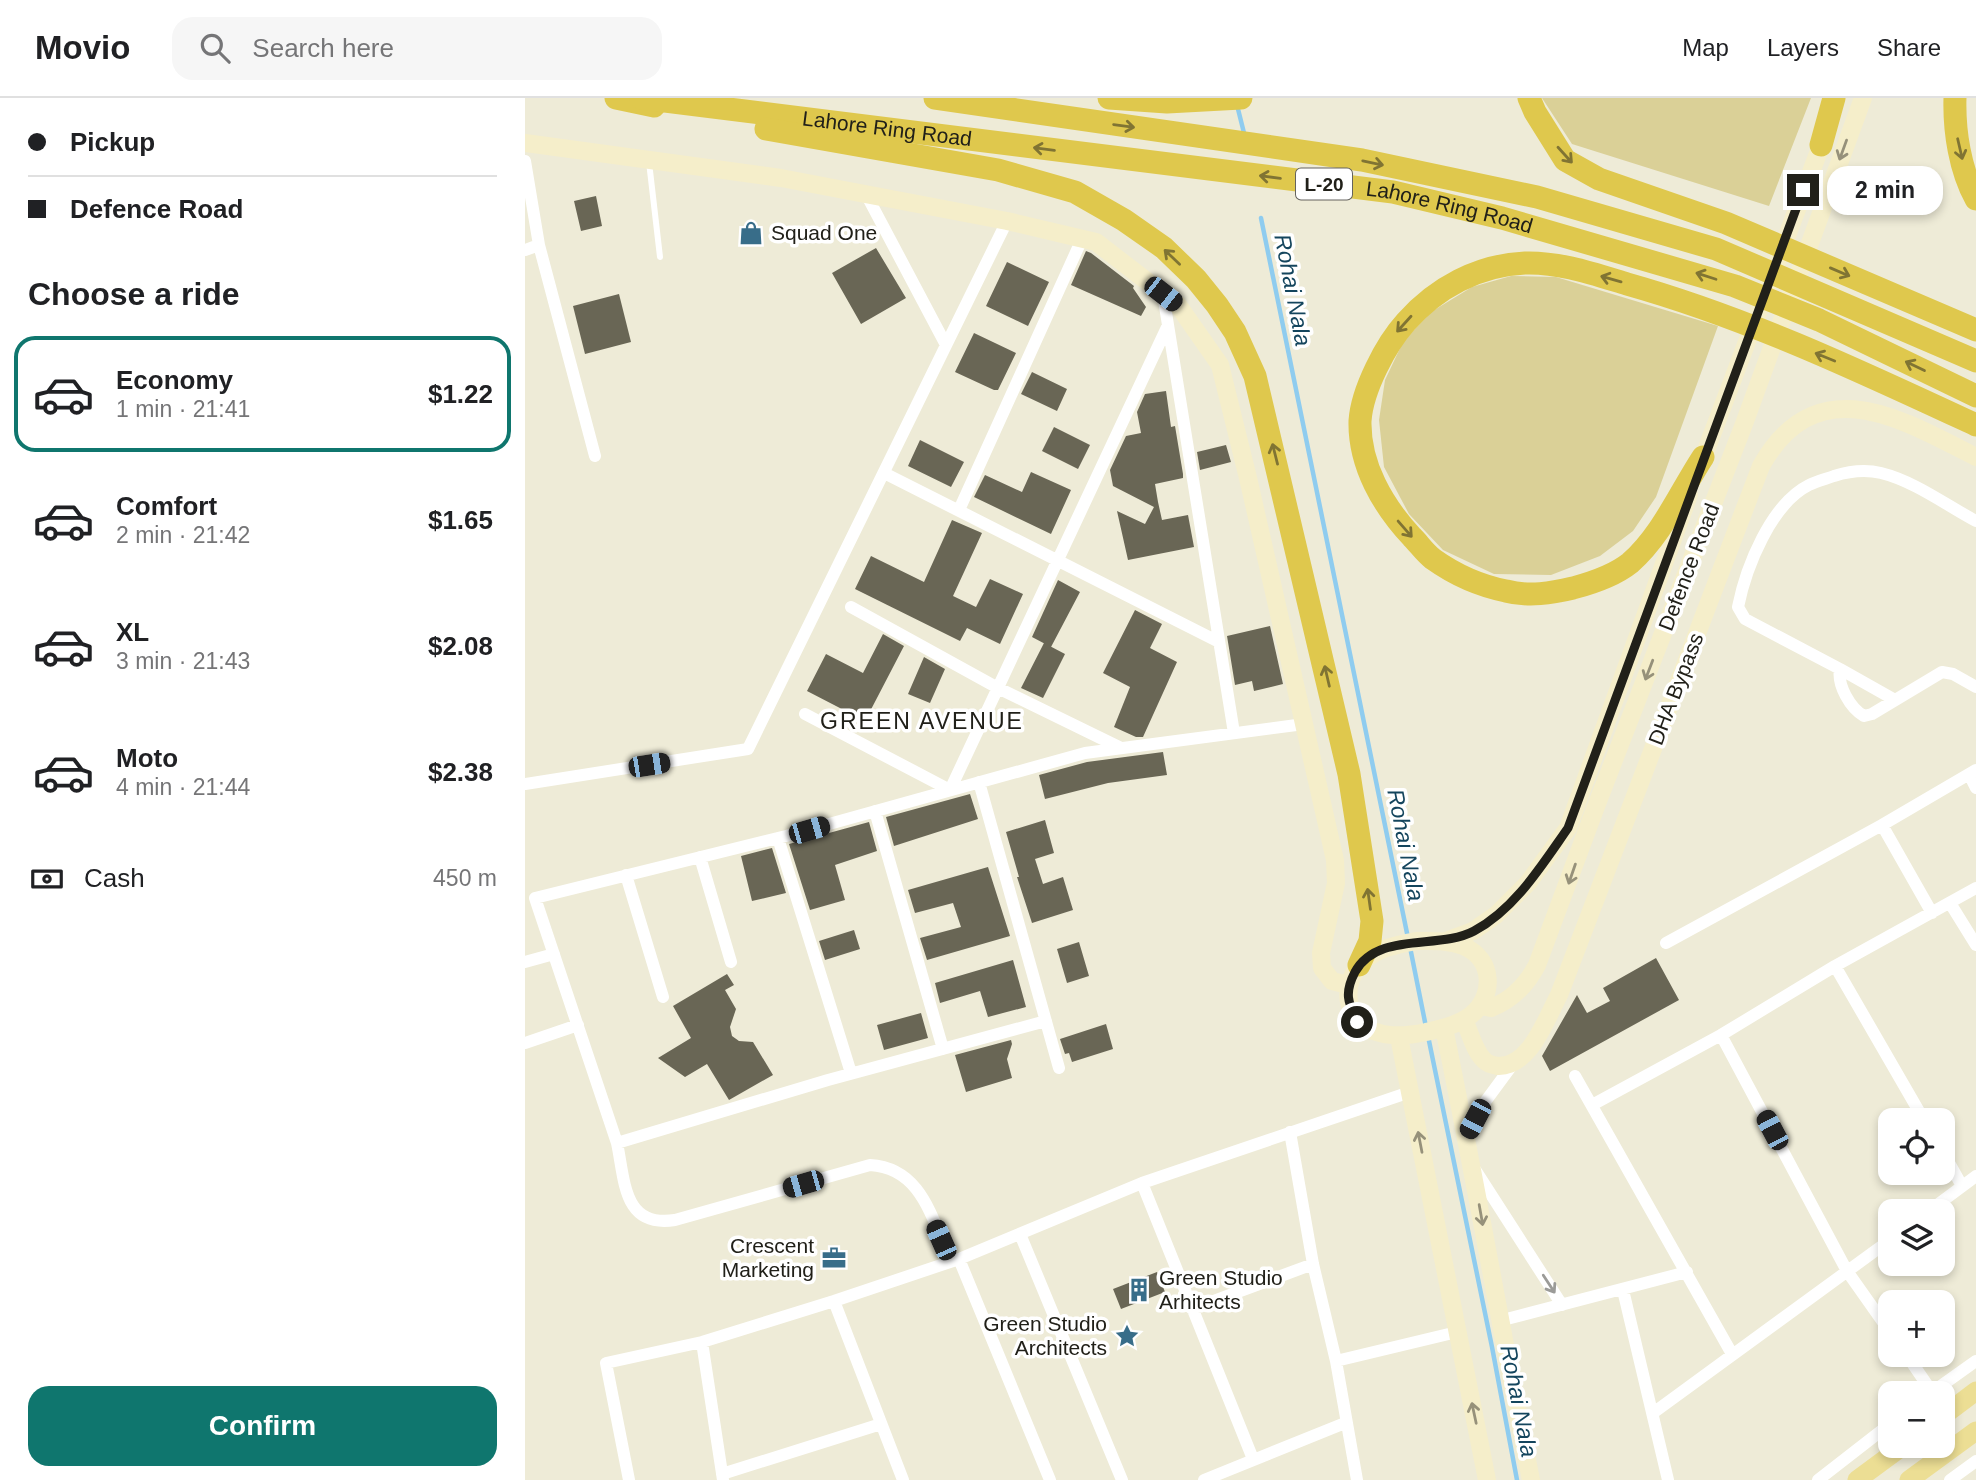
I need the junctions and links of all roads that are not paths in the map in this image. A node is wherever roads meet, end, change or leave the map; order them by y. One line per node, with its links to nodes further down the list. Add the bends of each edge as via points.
1 (616, 98): 66 (highway, one-way to 1, via 1370,941 1372,921 1349,774 1255,376 1235,332 1196,279 1164,248 1076,192 998,170)
2 (641, 98): 27 (highway, Lahore Ring Road / L-20, one-way to 2, via 1735,285 1502,218 1392,192)
3 (935, 98): 26 (highway, Lahore Ring Road / L-20, one-way to 26, via 1362,160 1537,197 1716,249)
4 (1109, 98): 5 (highway, via 1167,102)
5 (1241, 98)
6 (1529, 98): 24 (highway, one-way to 24, via 1565,160 1599,180 1726,223)
7 (1834, 98): 12 (highway)
8 (1840, 98): 12 (main road, Defence Road)
9 (1863, 98): 68 (main road, Defence Road, one-way to 68, via 1537,965 1516,993 1491,1008)
10 (1955, 98): 16 (highway, one-way to 16, via 1954,122 1968,185)
11 (525, 144): 13 (main road)
12 (1821, 145): 30 (main road, Defence Road)
13 (649, 160): 15 (main road); 21 (lane)
14 (525, 161): 19 (street)
15 (866, 194): 17 (main road); 25 (street)
16 (1976, 199)
17 (1007, 221): 18 (main road); 25 (street)
18 (1082, 239): 22 (main road, via 1096,242); 33 (street)
19 (539, 245): 20 (street); 29 (street)
20 (525, 250)
21 (660, 257)
22 (1163, 294): 23 (street); 43 (main road, via 1178,305 1220,365)
23 (1168, 325): 35 (street); 37 (street)
24 (1976, 330)
25 (946, 345): 32 (street)
26 (1976, 361)
27 (1976, 396)
28 (1976, 425): 30 (highway, one-way to 30, via 1856,369 1684,300 1567,267 1525,263 1457,281 1423,303 1392,338 1371,379 1360,420 1366,461 1381,498 1400,524 1431,558 1465,577 1508,592 1547,594 1588,584 1626,566 1654,538)
29 (596, 456)
30 (1703, 457): 59 (main road, Defence Road, via 1568,828 1528,883 1496,915 1473,931)
31 (1976, 457): 77 (main road, DHA Bypass, via 1889,416 1854,408 1800,422 1770,450 1559,995 1537,1037)
32 (884, 472): 33 (street); 48 (street, via 748,749)
33 (959, 510): 35 (street)
34 (1976, 521): 38 (street, via 1903,480 1867,470 1808,486 1782,509 1755,557 1740,612 1745,619)
35 (1058, 560): 37 (street); 40 (street)
36 (852, 607): 40 (street)
37 (1219, 642): 44 (street)
38 (1840, 669): 41 (street); 41 (street, via 1841,686 1864,716)
39 (1976, 687): 41 (street, via 1942,672)
40 (998, 688): 45 (street); 50 (street)
41 (1895, 700)
42 (805, 714): 50 (street)
43 (1304, 724): 44 (street); 66 (main road, via 1335,860 1336,883 1322,968 1332,981)
44 (1234, 733): 45 (street)
45 (1121, 748): 47 (street, via 1085,753)
46 (1972, 772): 49 (street); 52 (street)
47 (979, 782): 50 (street); 70 (street)
48 (525, 784)
49 (1976, 788)
50 (950, 790): 51 (street)
51 (875, 811): 53 (street); 76 (street)
52 (1882, 825): 58 (street); 60 (street)
53 (778, 838): 54 (street); 79 (street)
54 (700, 857): 55 (street); 64 (street)
55 (626, 875): 62 (street, via 535,898); 67 (street)
56 (1976, 888): 57 (street)
57 (1950, 903): 58 (street); 61 (street)
58 (1932, 913): 65 (street)
59 (1445, 941): 66 (main road, via 1392,946 1374,953); 68 (main road, via 1465,946 1481,958 1488,985)
60 (1666, 943)
61 (1976, 945)
62 (554, 954): 63 (street); 71 (street)
63 (525, 962)
64 (731, 962)
65 (1835, 966): 73 (street); 83 (street)
66 (1354, 975): 74 (main road, via 1348,1003 1357,1022)
67 (663, 997)
68 (1482, 1006): 69 (main road)
69 (1464, 1020): 72 (main road); 77 (main road, via 1482,1059 1489,1065)
70 (1046, 1021): 76 (street); 78 (street)
71 (577, 1025): 75 (street); 86 (street)
72 (1444, 1028): 74 (main road); 85 (main road)
73 (1721, 1035): 82 (street); 97 (street)
74 (1399, 1037): 81 (main road)
75 (525, 1043)
76 (943, 1049): 79 (street)
77 (1513, 1063): 85 (street)
78 (1059, 1068)
79 (851, 1073): 86 (street)
80 (1575, 1076): 82 (street)
81 (1411, 1093): 84 (street); 105 (main road, one-way to 81)
82 (1592, 1105): 98 (street)
83 (1917, 1108)
84 (1290, 1132): 90 (street); 96 (street)
85 (1466, 1136): 87 (main road)
86 (617, 1143): 95 (street, via 630,1203 637,1213 660,1223 863,1167 884,1166 914,1184)
87 (1472, 1165): 101 (street, one-way to 101); 104 (main road, one-way to 104)
88 (1955, 1173): 91 (street)
89 (1976, 1176): 91 (street)
90 (1142, 1183): 93 (street); 102 (street)
91 (1962, 1186): 92 (street)
92 (1945, 1199)
93 (1020, 1234): 95 (street); 125 (street)
94 (1878, 1249): 97 (street)
95 (955, 1260): 100 (street); 124 (street)
96 (1313, 1264): 102 (street); 108 (street)
97 (1847, 1271): 103 (street); 107 (street)
98 (1686, 1272): 99 (street); 107 (street)
99 (1623, 1290): 101 (street); 113 (street)
100 (834, 1301): 106 (street); 115 (street)
101 (1562, 1305): 104 (street)
102 (1192, 1309): 119 (street)
103 (1878, 1315)
104 (1499, 1321): 129 (main road)
105 (1457, 1332): 108 (street); 128 (main road, one-way to 105)
106 (702, 1342): 121 (street); 122 (street, via 606,1363)
107 (1732, 1354): 113 (street)
108 (1336, 1361): 114 (street)
109 (1976, 1361): 110 (street)
110 (1948, 1381)
111 (1976, 1391): 112 (main road)
112 (1955, 1407)
113 (1653, 1413): 130 (street)
114 (1345, 1423): 119 (street); 127 (street)
115 (881, 1424): 121 (street); 123 (street)
116 (1976, 1431): 133 (main road)
117 (1878, 1433): 131 (street)
118 (1887, 1458): 132 (main road)
119 (1253, 1459): 126 (street)
120 (1976, 1461): 134 (street)
121 (723, 1477)
122 (629, 1480)
123 (903, 1480)
124 (1050, 1480)
125 (1122, 1480)
126 (1204, 1480)
127 (1357, 1480)
128 (1487, 1480)
129 (1531, 1480)
130 (1668, 1480)
131 (1818, 1480)
132 (1857, 1480)
133 (1909, 1480)
134 (1950, 1480)

